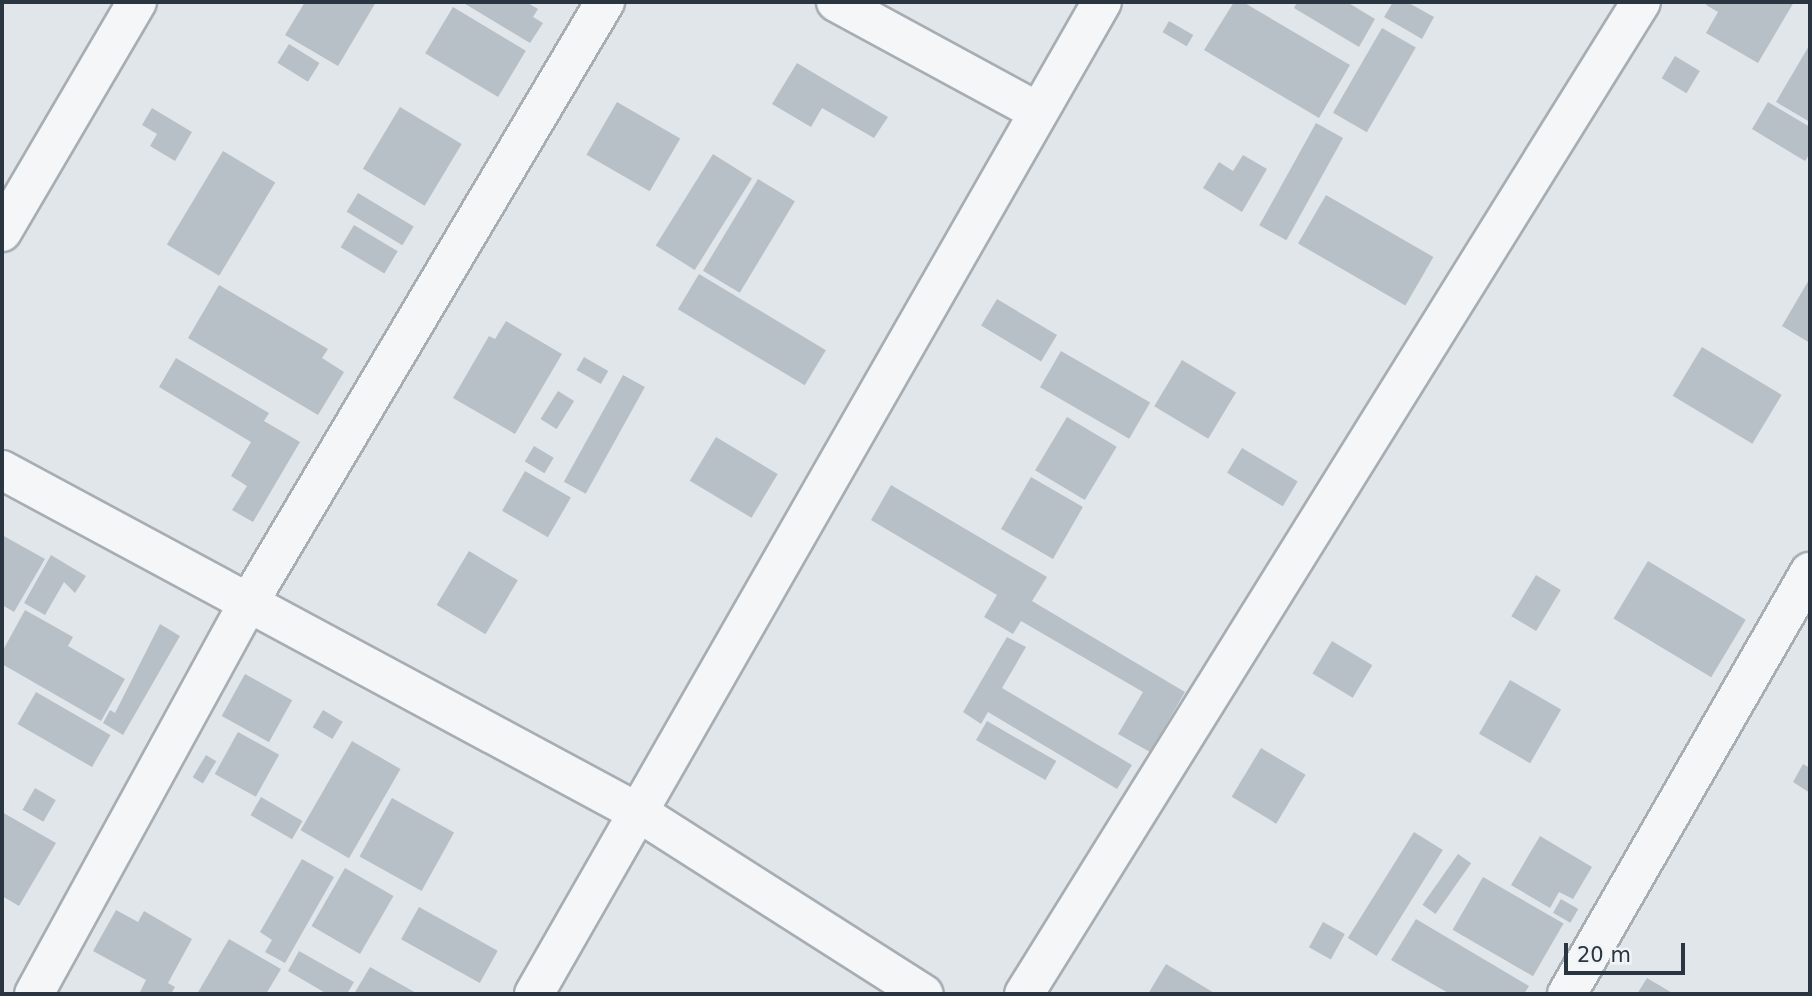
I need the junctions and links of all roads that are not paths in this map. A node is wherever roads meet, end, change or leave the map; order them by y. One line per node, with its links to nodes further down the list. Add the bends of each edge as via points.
1 (137, 2): 7 (street)
2 (605, 2): 10 (street)
3 (835, 2): 6 (street)
4 (1102, 2): 6 (street)
5 (1641, 2): 15 (street)
6 (1037, 111): 11 (street)
7 (2, 232)
8 (2, 470): 10 (street)
9 (1810, 572): 16 (street)
10 (249, 602): 11 (street); 12 (street)
11 (641, 814): 13 (street); 14 (street)
12 (34, 994)
13 (534, 994)
14 (925, 994)
15 (1024, 994)
16 (1567, 994)

